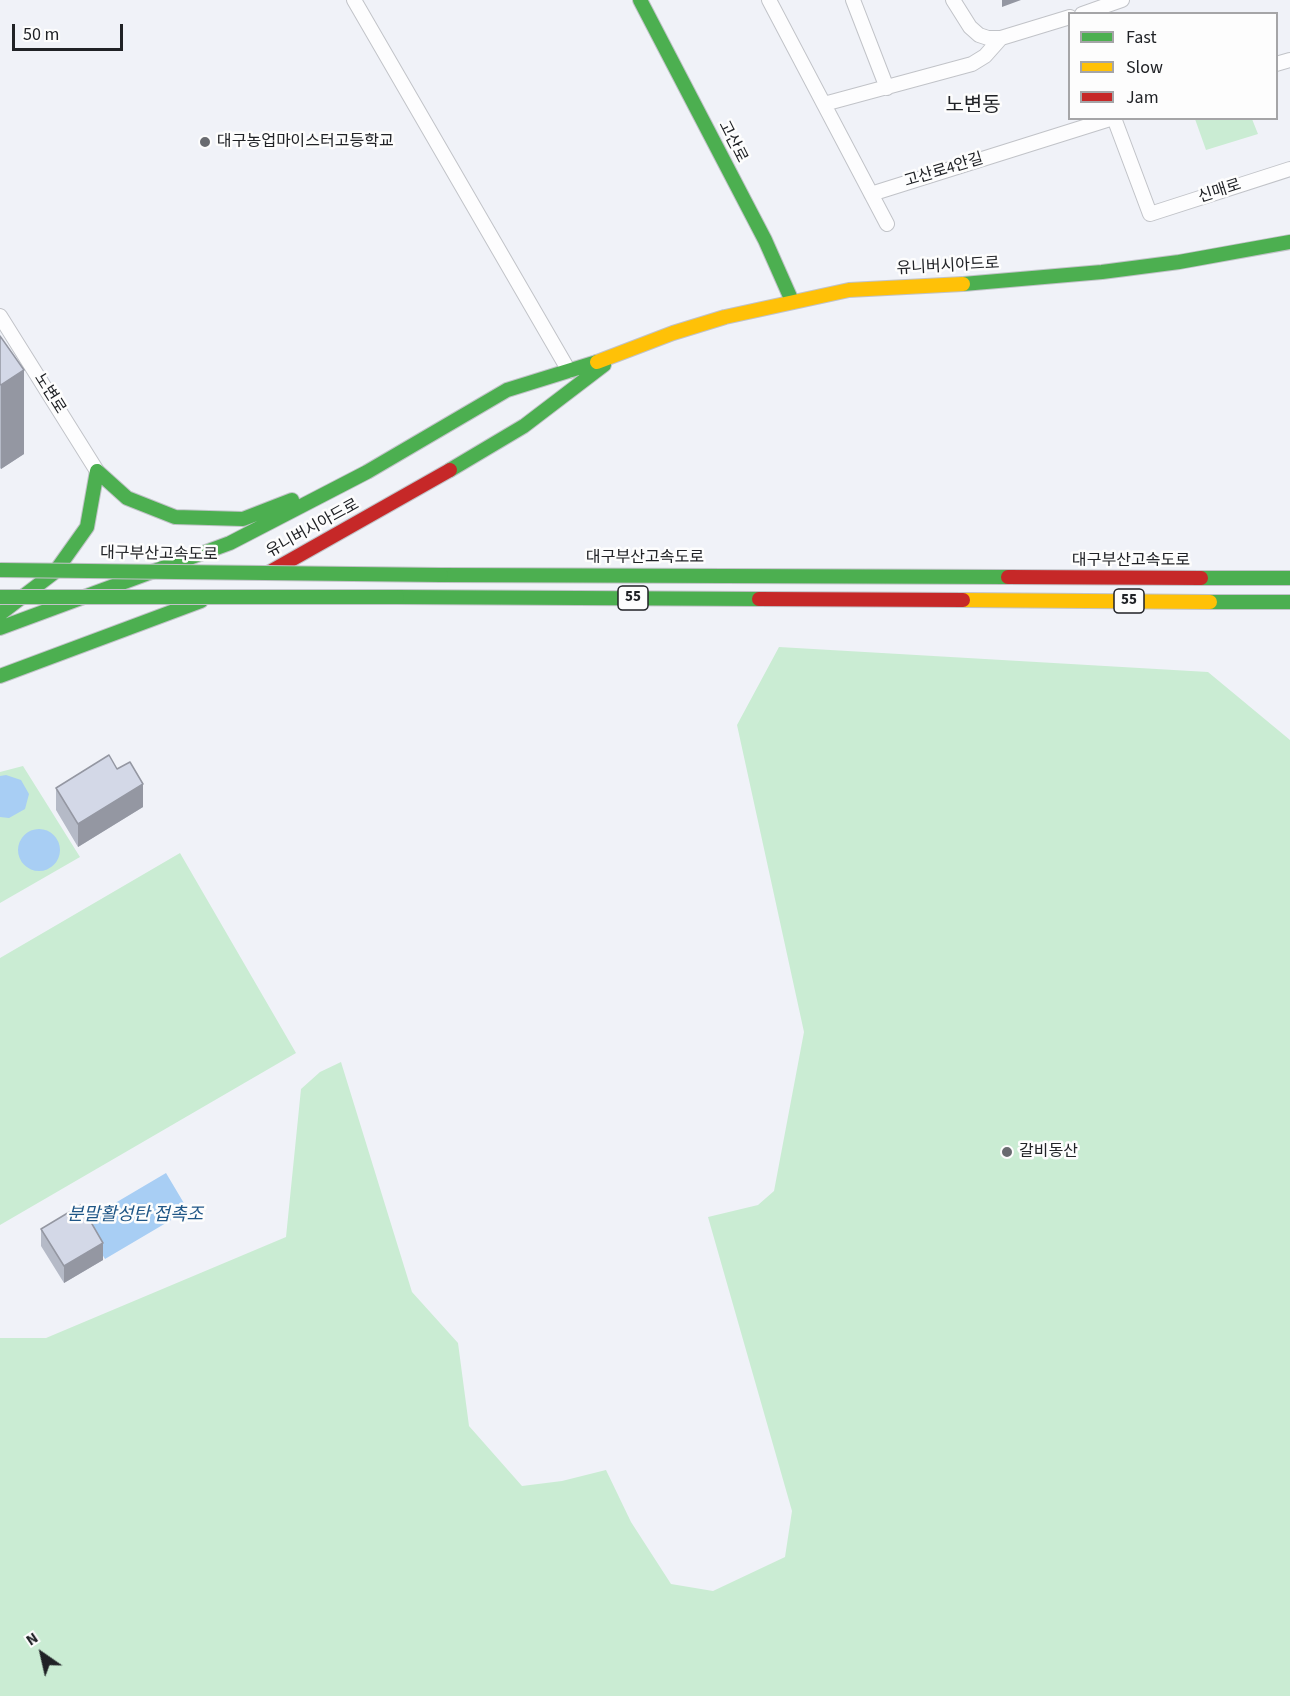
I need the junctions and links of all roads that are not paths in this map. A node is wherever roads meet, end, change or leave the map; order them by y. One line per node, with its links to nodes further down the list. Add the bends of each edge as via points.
1 (354, 0): 22 (street)
2 (640, 0): 19 (main road, 고산로, via 765,240)
3 (769, 0): 11 (street)
4 (853, 0): 10 (street)
5 (953, 0): 9 (street, via 979,35)
6 (1122, 0): 7 (street)
7 (1088, 12)
8 (1068, 18): 9 (street)
9 (1001, 38): 10 (street, via 972,64)
10 (887, 88): 11 (street)
11 (824, 104): 15 (street)
12 (1108, 120): 15 (street, 고산로4안길)
13 (1115, 120): 16 (street, 고산로4안길)
14 (1290, 169): 16 (street, 신매로)
15 (871, 194): 17 (street)
16 (1150, 214)
17 (887, 224)
18 (1290, 242): 19 (main road, 유니버시아드로, via 1102,272 849,290)
19 (792, 301): 21 (main road, 유니버시아드로, via 673,333)
20 (0, 316): 23 (street, 노변로)
21 (615, 357): 22 (main road, 유니버시아드로); 31 (main road, 유니버시아드로, via 524,426 250,583)
22 (569, 371): 24 (main road, 유니버시아드로, via 507,390)
23 (97, 471): 24 (main road, via 127,498 176,518 243,519); 29 (main road, via 87,527 55,572)
24 (367, 472): 30 (main road, 유니버시아드로, via 230,543)
25 (0, 570): 26 (main road, 대구부산고속도로 / 55, bridge)
26 (1290, 578)
27 (0, 597): 28 (main road, 55, bridge)
28 (1290, 602)
29 (0, 614)
30 (0, 628)
31 (0, 676)

